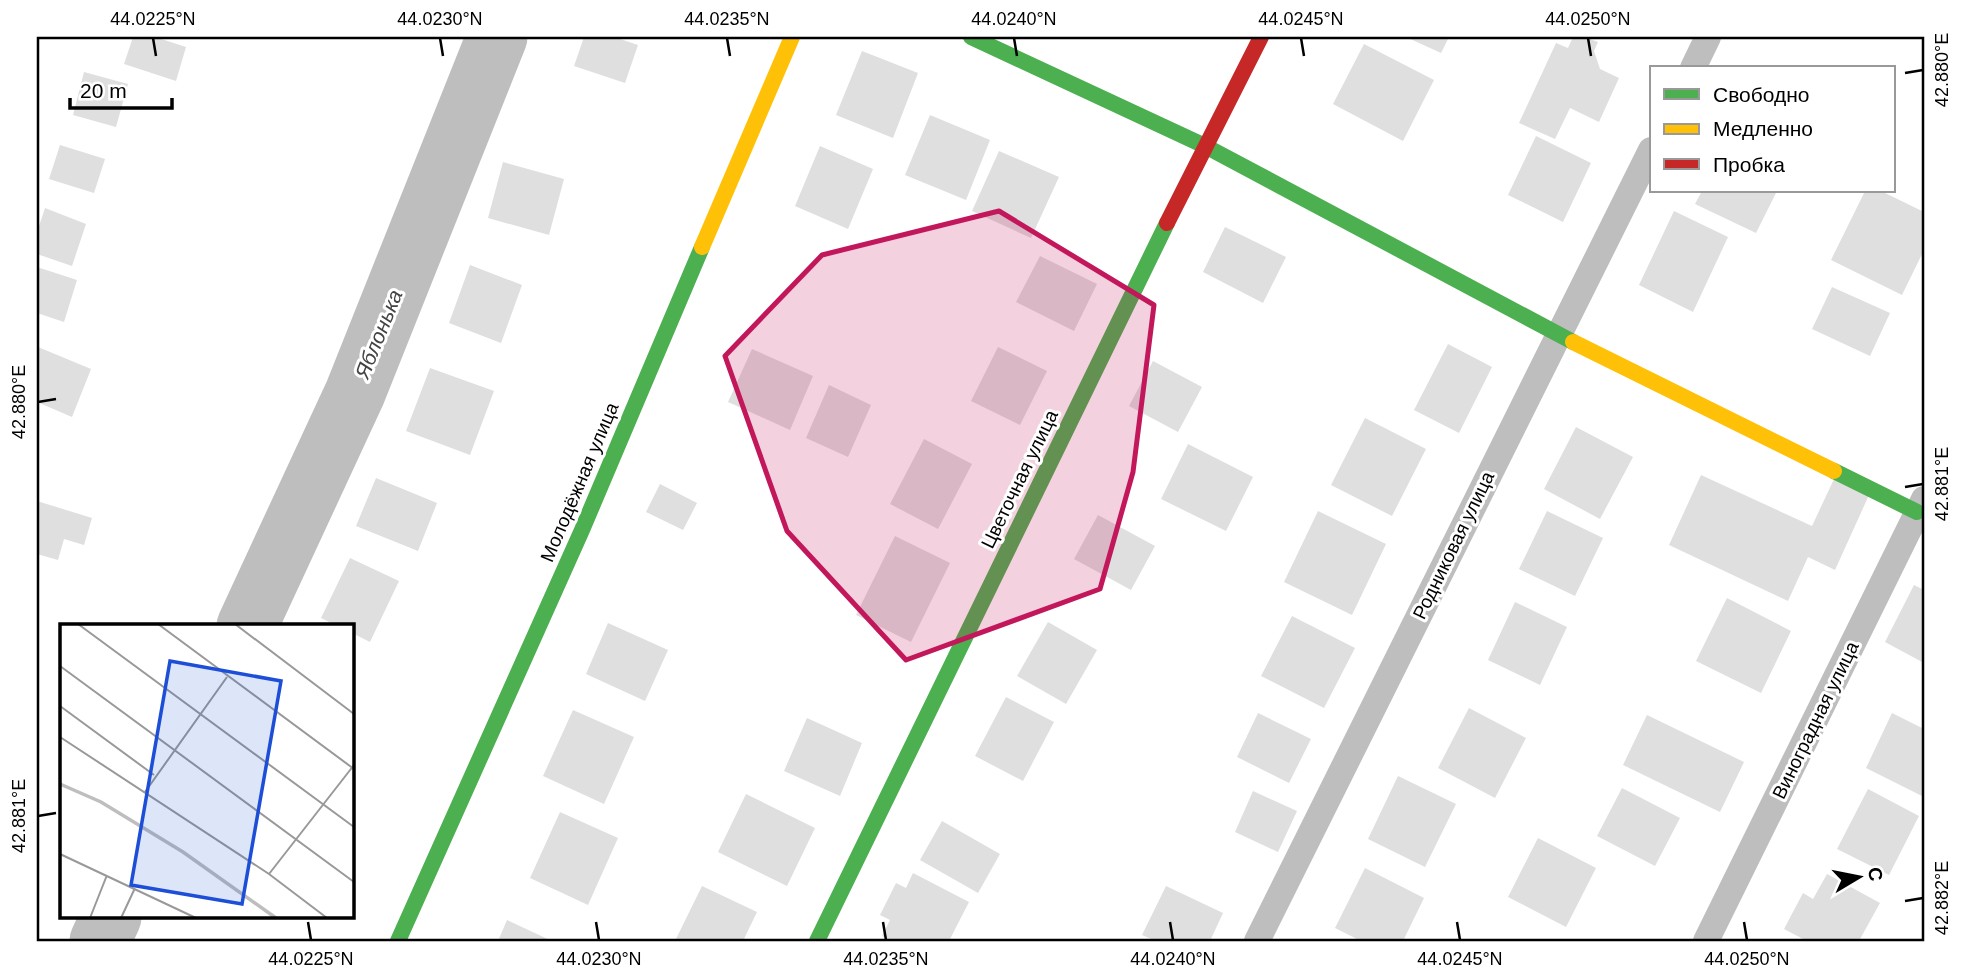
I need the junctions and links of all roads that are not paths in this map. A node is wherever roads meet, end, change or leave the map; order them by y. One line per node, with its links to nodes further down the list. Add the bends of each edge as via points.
1 (792, 37): 10 (street, Молодёжная улица, via 582,530)
2 (971, 37): 6 (street)
3 (1261, 37): 6 (street, Цветочная улица)
4 (1708, 37): 5 (street)
5 (1693, 66)
6 (1205, 146): 8 (street); 11 (street, Цветочная улица)
7 (1650, 152): 8 (street, Родниковая улица)
8 (1558, 334): 9 (street); 12 (street, Родниковая улица)
9 (1921, 505): 13 (street, Виноградная улица)
10 (398, 941)
11 (817, 941)
12 (1257, 941)
13 (1706, 941)

